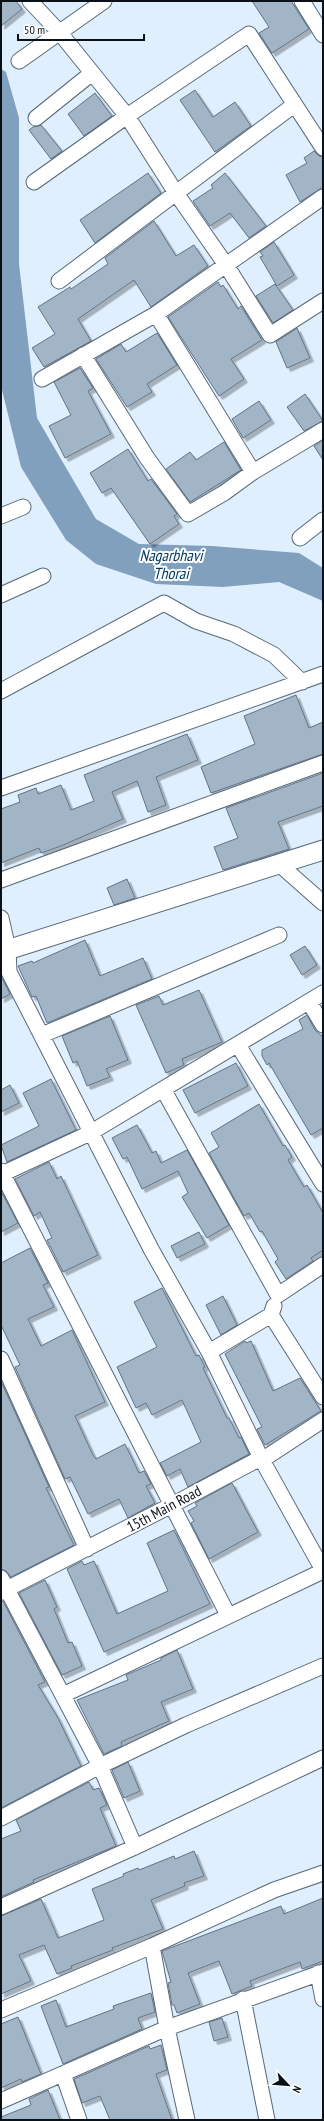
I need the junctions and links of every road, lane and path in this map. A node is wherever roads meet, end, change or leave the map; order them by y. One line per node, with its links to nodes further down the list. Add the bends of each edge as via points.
1 (30, 1): 4 (street)
2 (104, 1): 4 (street)
3 (302, 1): 5 (street)
4 (60, 33): 6 (street); 7 (street)
5 (323, 35)
6 (19, 61)
7 (92, 73): 9 (street); 10 (street)
8 (294, 105): 9 (street, via 249,34); 11 (street); 13 (street)
9 (127, 116): 12 (street); 13 (street)
10 (36, 118)
11 (323, 148)
12 (34, 182)
13 (176, 193): 15 (street); 16 (street)
14 (323, 197): 15 (street)
15 (226, 265): 17 (street, via 270,335); 18 (street)
16 (59, 281)
17 (323, 301)
18 (156, 314): 19 (street); 22 (street)
19 (83, 355): 20 (street); 22 (street, via 147,458 188,514)
20 (42, 379)
21 (323, 430): 22 (street)
22 (253, 472)
23 (23, 507): 24 (street)
24 (1, 516)
25 (323, 520): 26 (street)
26 (300, 538)
27 (42, 576): 28 (street)
28 (1, 594)
29 (323, 674): 30 (street)
30 (302, 682): 31 (street, via 274,655 234,634 196,621 164,603); 33 (street)
31 (1, 691)
32 (323, 763): 36 (street)
33 (1, 788)
34 (323, 850): 35 (street)
35 (279, 864): 37 (street); 40 (street)
36 (1, 880)
37 (323, 903)
38 (1, 918): 40 (street)
39 (279, 935): 44 (street)
40 (5, 950): 44 (street, via 9,972)
41 (323, 993): 42 (street)
42 (309, 1002): 43 (street); 45 (street)
43 (323, 1025)
44 (42, 1035): 47 (street)
45 (238, 1045): 46 (street); 49 (street)
46 (163, 1089): 47 (street); 51 (street)
47 (90, 1133): 48 (street); 53 (street)
48 (2, 1173): 58 (street)
49 (323, 1184)
50 (323, 1265): 51 (street)
51 (278, 1295): 52 (street)
52 (271, 1315): 53 (street); 55 (street)
53 (209, 1352): 57 (street)
54 (1, 1358): 59 (street)
55 (323, 1397)
56 (323, 1420): 57 (street, 15th Main Road)
57 (262, 1460): 58 (street, 15th Main Road, via 253,1462); 60 (street)
58 (172, 1505): 59 (street, 15th Main Road); 62 (street)
59 (87, 1549): 61 (street, 15th Main Road)
60 (323, 1570): 62 (street)
61 (3, 1587): 64 (street)
62 (228, 1615): 64 (street)
63 (323, 1666): 66 (street, via 186,1725)
64 (63, 1695): 66 (street)
65 (323, 1758): 68 (street)
66 (100, 1766): 67 (street); 68 (street)
67 (1, 1818)
68 (136, 1847): 70 (street)
69 (323, 1873): 71 (street, via 274,1890)
70 (1, 1907)
71 (152, 1946): 75 (street); 76 (street)
72 (320, 1973): 73 (street); 74 (street)
73 (243, 1999): 76 (street); 81 (street)
74 (323, 1999)
75 (1, 2010)
76 (167, 2028): 77 (street); 80 (street)
77 (63, 2074): 78 (street); 79 (street)
78 (1, 2100)
79 (79, 2120)
80 (188, 2120)
81 (267, 2120)

